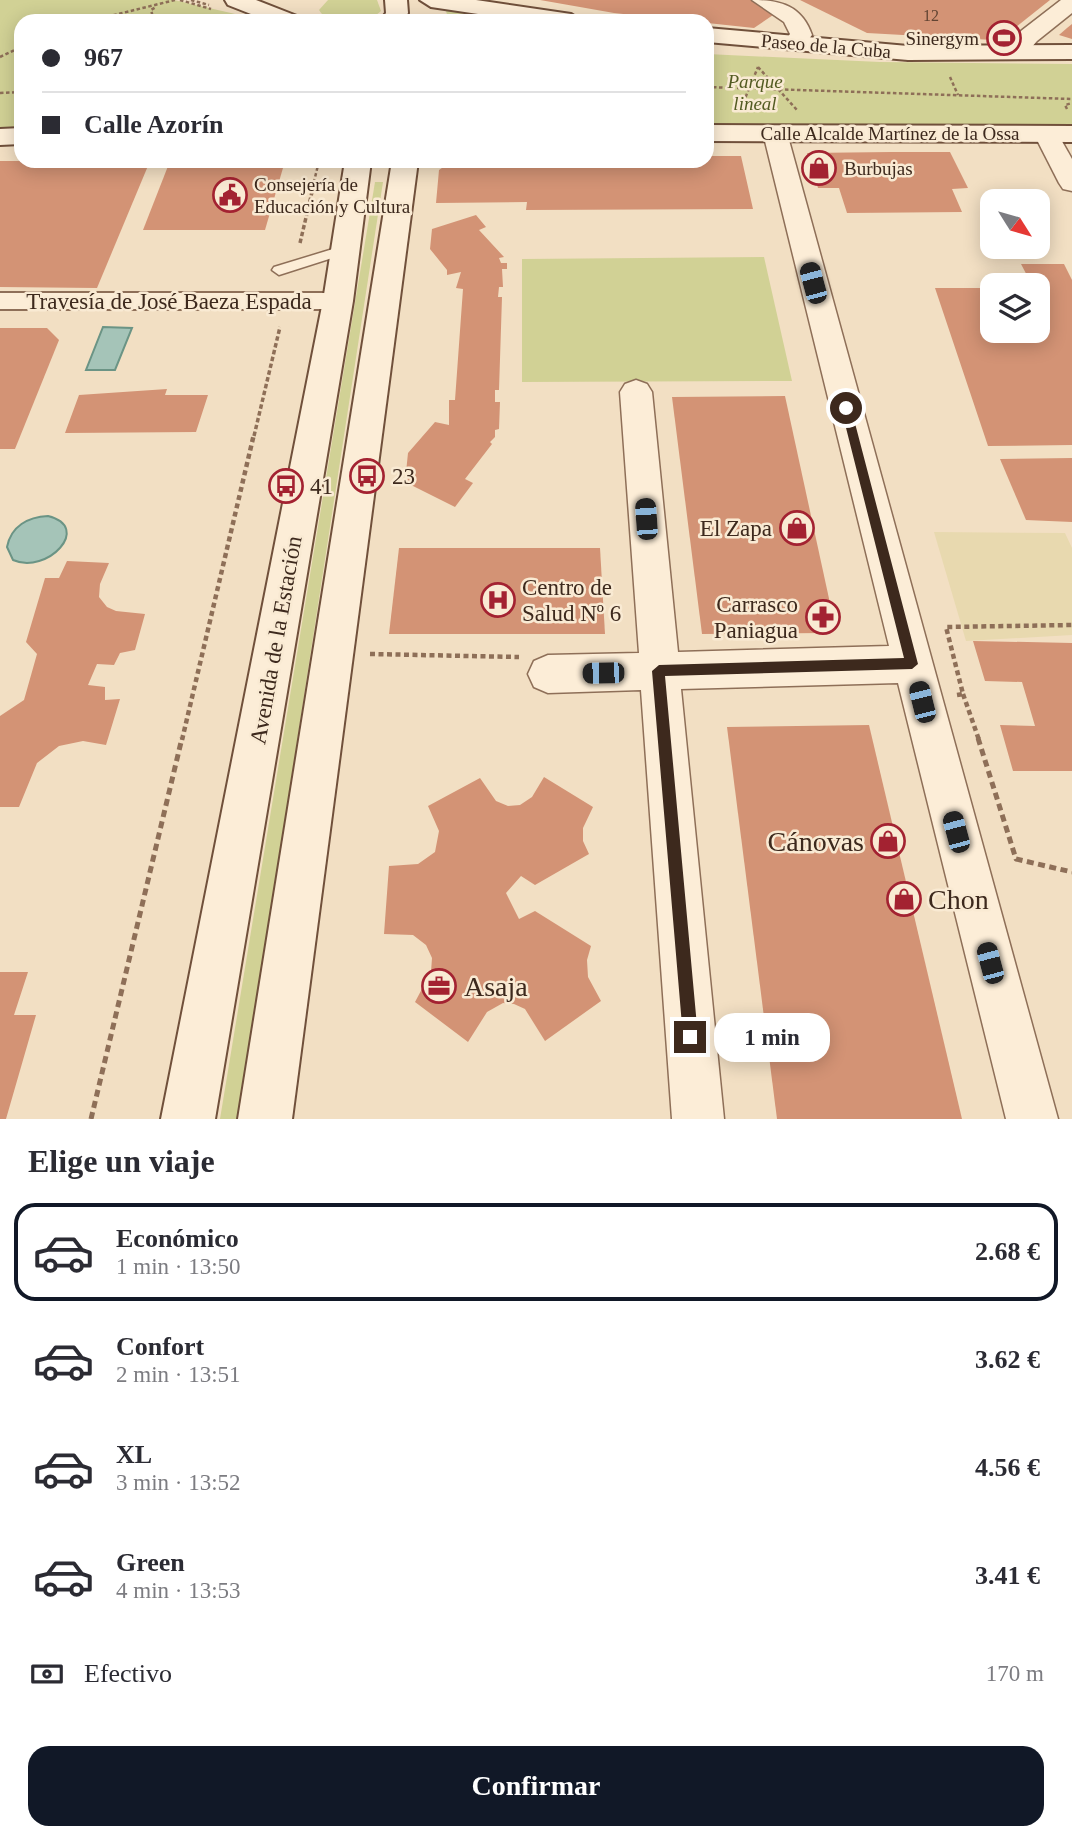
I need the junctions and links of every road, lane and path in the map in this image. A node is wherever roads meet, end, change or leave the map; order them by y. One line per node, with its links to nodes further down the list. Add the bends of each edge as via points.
1 (175, 0): 5 (path)
2 (236, 0): 9 (main road)
3 (431, 0): 10 (main road)
4 (763, 0): 12 (street, via 788,13 799,25 802,35)
5 (165, 1): 7 (path); 8 (path, via 151,10)
6 (1072, 2): 13 (street)
7 (127, 14)
8 (152, 14)
9 (288, 14)
10 (524, 14)
11 (714, 36): 12 (main road, Paseo de la Cuba)
12 (794, 43): 13 (main road, Paseo de la Cuba, via 908,52)
13 (1016, 51): 14 (main road, Paseo de la Cuba)
14 (1072, 52)
15 (949, 75): 19 (path)
16 (714, 87): 17 (path)
17 (751, 88): 18 (path); 18 (path, via 758,67); 21 (path)
18 (777, 89): 19 (path); 23 (path, via 795,105)
19 (958, 95): 20 (path)
20 (1072, 99)
21 (738, 112)
22 (714, 132): 23 (main road, Calle Alcalde Martínez de la Ossa)
23 (790, 134): 24 (main road, Calle Alcalde Martínez de la Ossa); 39 (street)
24 (1046, 134): 25 (main road, Calle Alcalde Martínez de la Ossa); 29 (street)
25 (1072, 134)
26 (317, 168): 31 (path)
27 (357, 168): 30 (main road, Avenida de la Estación)
28 (404, 168): 38 (main road)
29 (1072, 183)
30 (346, 249): 31 (lane); 34 (main road, Avenida de la Estación)
31 (295, 265): 32 (lane)
32 (279, 270)
33 (287, 299): 34 (street, Travesía de José Baeza Espada); 35 (street, Travesía de José Baeza Espada); 45 (path)
34 (338, 300): 46 (main road, Avenida de la Estación)
35 (0, 301)
36 (636, 392): 40 (street)
37 (1072, 625): 42 (path, via 946,627)
38 (334, 653): 41 (path, via 533,658); 47 (main road)
39 (912, 664): 40 (street); 43 (street)
40 (659, 671): 41 (street); 48 (street)
41 (548, 674)
42 (962, 694): 43 (path); 44 (path, via 1016,859)
43 (922, 702): 49 (street)
44 (1072, 872)
45 (91, 1119)
46 (188, 1119)
47 (265, 1119)
48 (698, 1119)
49 (1032, 1119)

